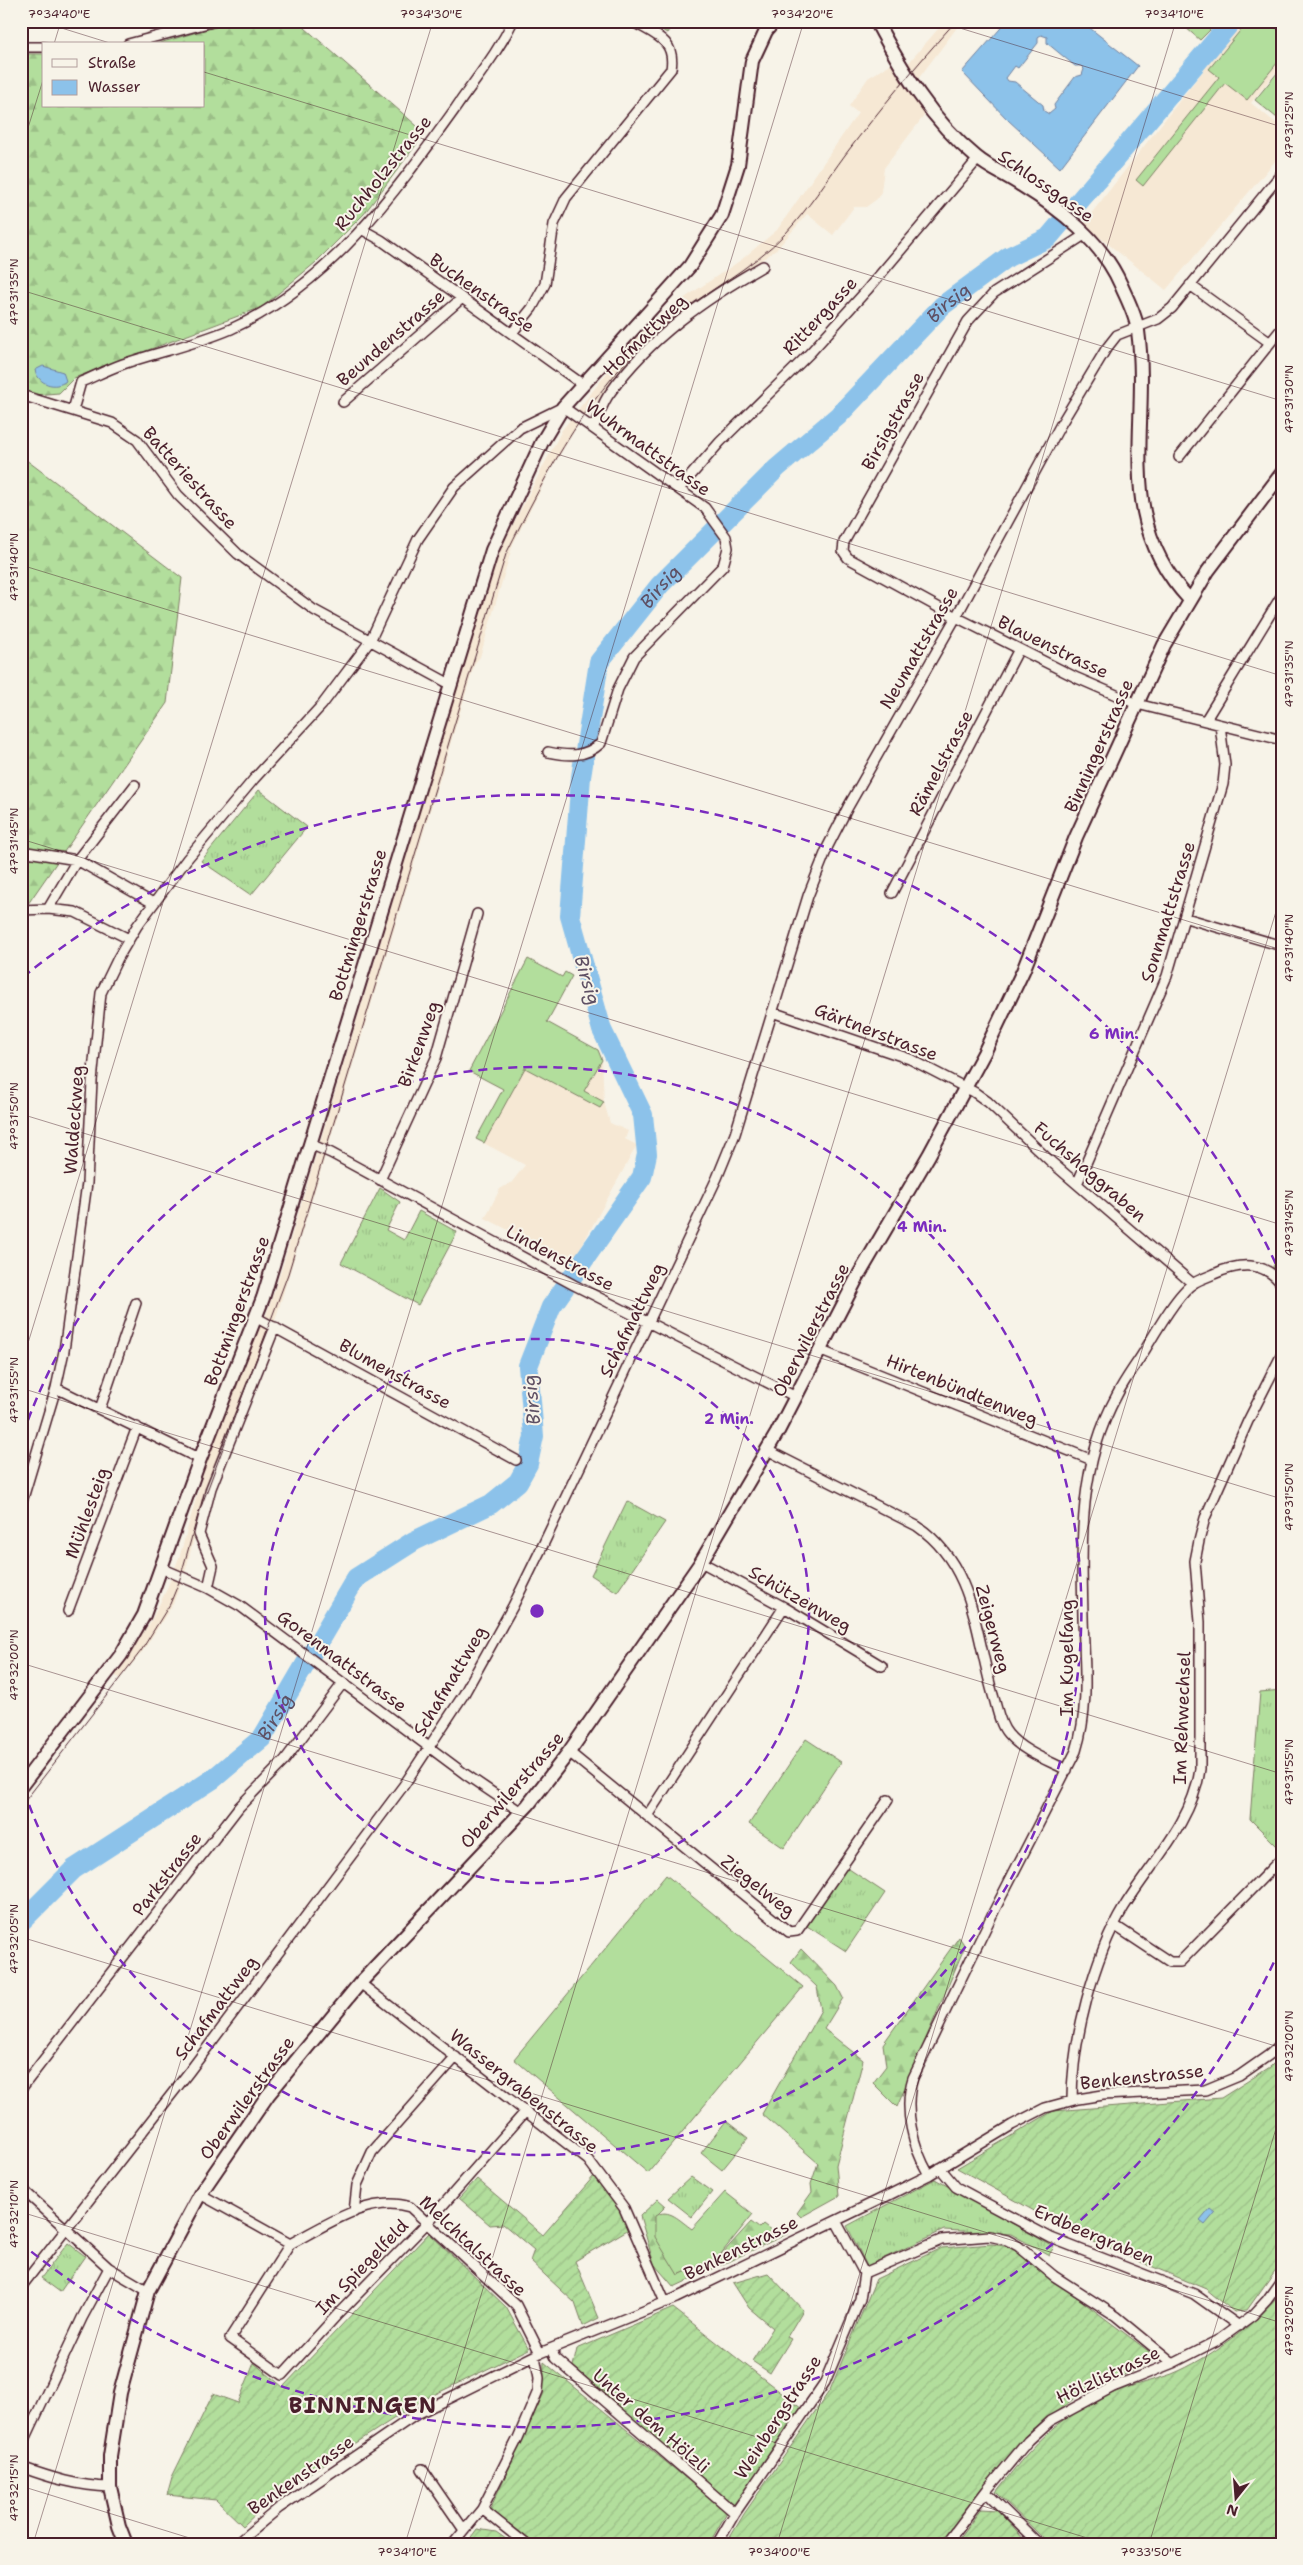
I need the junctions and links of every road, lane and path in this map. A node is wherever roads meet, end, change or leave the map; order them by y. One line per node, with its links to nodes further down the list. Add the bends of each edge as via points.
1 (216, 21): 6 (street)
2 (513, 21): 12 (street, Ruchholzstrasse, via 499,50)
3 (632, 21): 19 (street, via 669,44 673,56 671,69 566,198 554,224 545,284 532,308)
4 (774, 21): 21 (main road, Bottmingerstrasse, via 752,62 738,165 718,222 680,278)
5 (876, 21): 10 (main road, Schlossgasse, via 921,100)
6 (200, 24): 7 (street)
7 (135, 42)
8 (21, 47): 9 (street)
9 (42, 47)
10 (978, 159): 13 (main road, Schlossgasse, via 1022,185); 29 (street, Rittergasse, via 867,290)
11 (1282, 173): 15 (street, Neumattstrasse)
12 (363, 230): 16 (street, Buchenstrasse); 25 (street, Ruchholzstrasse, via 293,292 232,328 121,364 81,382)
13 (1086, 234): 17 (main road, Schlossgasse, via 1120,282); 32 (street, Birsigstrasse, via 994,294 968,321 844,542 843,551 848,558)
14 (763, 266): 26 (street, Hofmattweg, via 700,304 635,362 608,395)
15 (1190, 285): 17 (street, Neumattstrasse, via 1172,308); 20 (street)
16 (461, 299): 19 (street, Buchenstrasse); 23 (street, Beundenstrasse)
17 (1138, 328): 31 (main road, Schlossgasse, via 1141,372 1138,467 1146,526 1161,562 1176,586); 32 (street, Neumattstrasse, via 1117,335 1106,349 1061,424)
18 (1282, 328): 20 (street)
19 (512, 333): 21 (street, Buchenstrasse)
20 (1269, 342): 27 (street)
21 (582, 384): 24 (main road, Bottmingerstrasse)
22 (21, 394): 25 (street, Batteriestrasse)
23 (343, 402)
24 (563, 407): 26 (street, Wuhrmattstrasse); 33 (street, Waldeckweg, via 520,428 458,484 418,539); 35 (main road, Bottmingerstrasse, via 542,442 492,550)
25 (73, 410): 33 (street, Batteriestrasse, via 112,423 137,440 178,495 238,554 314,610)
26 (593, 428): 29 (street, Wuhrmattstrasse)
27 (1180, 457)
28 (1282, 473): 31 (main road, Binningerstrasse, via 1247,517)
29 (679, 489): 40 (street, Wuhrmattstrasse, via 705,508 726,537 728,548 723,566 634,657 618,689 601,743 575,756)
30 (1282, 595): 37 (street)
31 (1190, 600): 36 (main road, Binningerstrasse, via 1164,645)
32 (956, 617): 34 (street, Blauenstrasse); 52 (street, Neumattstrasse, via 884,741 825,852)
33 (370, 641): 35 (street, Batteriestrasse); 45 (street, Waldeckweg, via 322,705 254,779)
34 (1019, 649): 36 (street, Blauenstrasse); 44 (street, Rämelstrasse)
35 (450, 684): 55 (main road, Bottmingerstrasse)
36 (1137, 704): 37 (street, Blauenstrasse); 53 (main road, Binningerstrasse, via 1076,837 1023,971)
37 (1205, 721): 38 (street, Blauenstrasse)
38 (1220, 725): 39 (street, Blauenstrasse); 49 (street, Sonnmattstrasse, via 1225,765 1223,784)
39 (1282, 740)
40 (548, 752)
41 (135, 785): 43 (street)
42 (21, 851): 43 (street)
43 (77, 860): 45 (street); 46 (street)
44 (892, 892)
45 (153, 904): 50 (street, Waldeckweg)
46 (48, 909): 47 (street); 50 (street, via 75,912)
47 (21, 910)
48 (477, 914): 56 (street, Birkenweg, via 436,1058)
49 (1186, 918): 51 (street); 57 (street, Sonnmattstrasse, via 1167,976)
50 (129, 939): 66 (street, Waldeckweg, via 101,993 92,1081 87,1183)
51 (1282, 946)
52 (772, 1012): 54 (street, Gärtnerstrasse, via 910,1059); 62 (street, Schafmattweg, via 728,1152)
53 (984, 1053): 54 (main road, Oberwilerstrasse)
54 (966, 1087): 57 (street, Fuchshaggraben, via 988,1102); 64 (main road, Oberwilerstrasse, via 856,1278)
55 (310, 1144): 56 (street, Lindenstrasse); 61 (main road, Bottmingerstrasse)
56 (380, 1180): 62 (street, Lindenstrasse, via 574,1285)
57 (1077, 1184): 58 (street, Fuchshaggraben)
58 (1192, 1283): 59 (street, Im Kugelfang, via 1230,1267 1256,1266); 73 (street, Im Kugelfang, via 1165,1318 1117,1394)
59 (1282, 1285)
60 (136, 1303): 68 (street)
61 (257, 1318): 63 (street, Blumenstrasse); 71 (main road, Bottmingerstrasse)
62 (650, 1322): 67 (street, Lindenstrasse); 82 (street, Schafmattweg, via 513,1606)
63 (275, 1327): 72 (street, Blumenstrasse); 77 (street, via 211,1488 199,1534 213,1566)
64 (819, 1350): 67 (main road, Oberwilerstrasse); 73 (street, Hirtenbündtenweg)
65 (1282, 1354): 90 (street, Im Rehwechsel, via 1248,1421 1205,1518 1199,1540 1196,1561 1200,1622 1198,1788 1187,1814)
66 (56, 1388): 68 (street); 74 (street, Waldeckweg)
67 (796, 1397): 70 (main road, Oberwilerstrasse)
68 (100, 1409): 69 (street)
69 (137, 1426): 71 (street); 79 (street, Mühlesteig)
70 (767, 1450): 75 (main road, Oberwilerstrasse); 84 (street, Zeigerweg, via 917,1526 938,1543 961,1575 975,1616 987,1674 1007,1733 1018,1744)
71 (200, 1459): 76 (main road, Bottmingerstrasse)
72 (516, 1460)
73 (1092, 1460): 84 (street, Im Kugelfang, via 1083,1505 1086,1705 1076,1751)
74 (21, 1505)
75 (701, 1562): 78 (street, Schützenweg); 83 (main road, Oberwilerstrasse)
76 (161, 1568): 77 (street, Gorenmattstrasse); 85 (main road, Bottmingerstrasse, via 130,1643)
77 (208, 1588): 81 (street, Gorenmattstrasse, via 240,1606)
78 (784, 1607): 80 (street, Schützenweg); 88 (street)
79 (68, 1611)
80 (882, 1666)
81 (343, 1683): 82 (street, Gorenmattstrasse); 94 (street, Parkstrasse, via 284,1761 239,1807)
82 (430, 1747): 87 (street, Gorenmattstrasse); 104 (street, Schafmattweg)
83 (569, 1752): 87 (main road, Oberwilerstrasse); 88 (street, Ziegelweg)
84 (1066, 1770): 98 (street, Im Kugelfang, via 913,2078 909,2098 911,2126 921,2161)
85 (21, 1786)
86 (888, 1800): 88 (street, Ziegelweg, via 794,1933 723,1880)
87 (521, 1812): 91 (main road, Oberwilerstrasse)
88 (647, 1816)
89 (1282, 1858): 90 (street, via 1180,1962 1170,1962)
90 (1114, 1925): 95 (street, Im Rehwechsel, via 1100,1952 1089,1993 1072,2074)
91 (360, 1983): 93 (street, Wassergrabenstrasse); 100 (main road, Oberwilerstrasse, via 268,2095)
92 (1282, 2043): 95 (street, Benkenstrasse, via 1239,2076 1205,2090 1102,2095)
93 (456, 2057): 96 (street, Wassergrabenstrasse); 101 (street, via 372,2152 357,2185)
94 (21, 2090)
95 (1072, 2100): 97 (street, Benkenstrasse, via 1045,2108)
96 (528, 2112): 103 (street, Im Spiegelfeld); 111 (street, Wassergrabenstrasse, via 588,2160 624,2208)
97 (940, 2168): 98 (street, Benkenstrasse); 112 (street, Erdbeergraben, via 956,2187 1051,2238 1194,2294)
98 (929, 2175): 102 (street, Benkenstrasse)
99 (21, 2188): 104 (street)
100 (200, 2194): 105 (street); 110 (main road, Oberwilerstrasse)
101 (354, 2212): 103 (street, Melchtalstrasse, via 397,2203 410,2207); 105 (street, Melchtalstrasse)
102 (836, 2221): 107 (street); 111 (street, Benkenstrasse)
103 (428, 2222): 105 (street, Im Spiegelfeld, via 282,2375 230,2338); 114 (street, Melchtalstrasse, via 516,2305)
104 (68, 2230): 106 (street); 109 (street, Schafmattweg)
105 (290, 2244)
106 (109, 2268): 110 (street); 116 (street)
107 (864, 2273): 115 (street, via 941,2240 988,2236 1007,2240 1116,2316); 122 (street, Weinbergstrasse, via 860,2298 825,2382)
108 (1282, 2278): 112 (street, Hölzlistrasse, via 1267,2300)
109 (21, 2288)
110 (148, 2291): 119 (main road, Oberwilerstrasse, via 120,2393 110,2456)
111 (665, 2302): 113 (street, Benkenstrasse)
112 (1240, 2326): 115 (street, Hölzlistrasse)
113 (551, 2349): 114 (street, Benkenstrasse); 122 (street, Unter dem Hölzli, via 555,2358)
114 (538, 2355): 121 (street, Melchtalstrasse, via 538,2391); 125 (street, Benkenstrasse, via 417,2414 278,2508)
115 (1173, 2363): 120 (street, Hölzlistrasse, via 1113,2387 1050,2421 1028,2441)
116 (21, 2448)
117 (21, 2467): 119 (street, via 58,2481 88,2487)
118 (422, 2469): 123 (street)
119 (110, 2487): 124 (main road, Oberwilerstrasse)
120 (986, 2492): 129 (street, Hölzlistrasse); 130 (street)
121 (482, 2509): 123 (street, Melchtalstrasse); 127 (street)
122 (735, 2513): 128 (street, Weinbergstrasse)
123 (464, 2530): 126 (street, Melchtalstrasse)
124 (126, 2544)
125 (236, 2544)
126 (453, 2544)
127 (526, 2544)
128 (717, 2544)
129 (946, 2544)
130 (1039, 2544)

